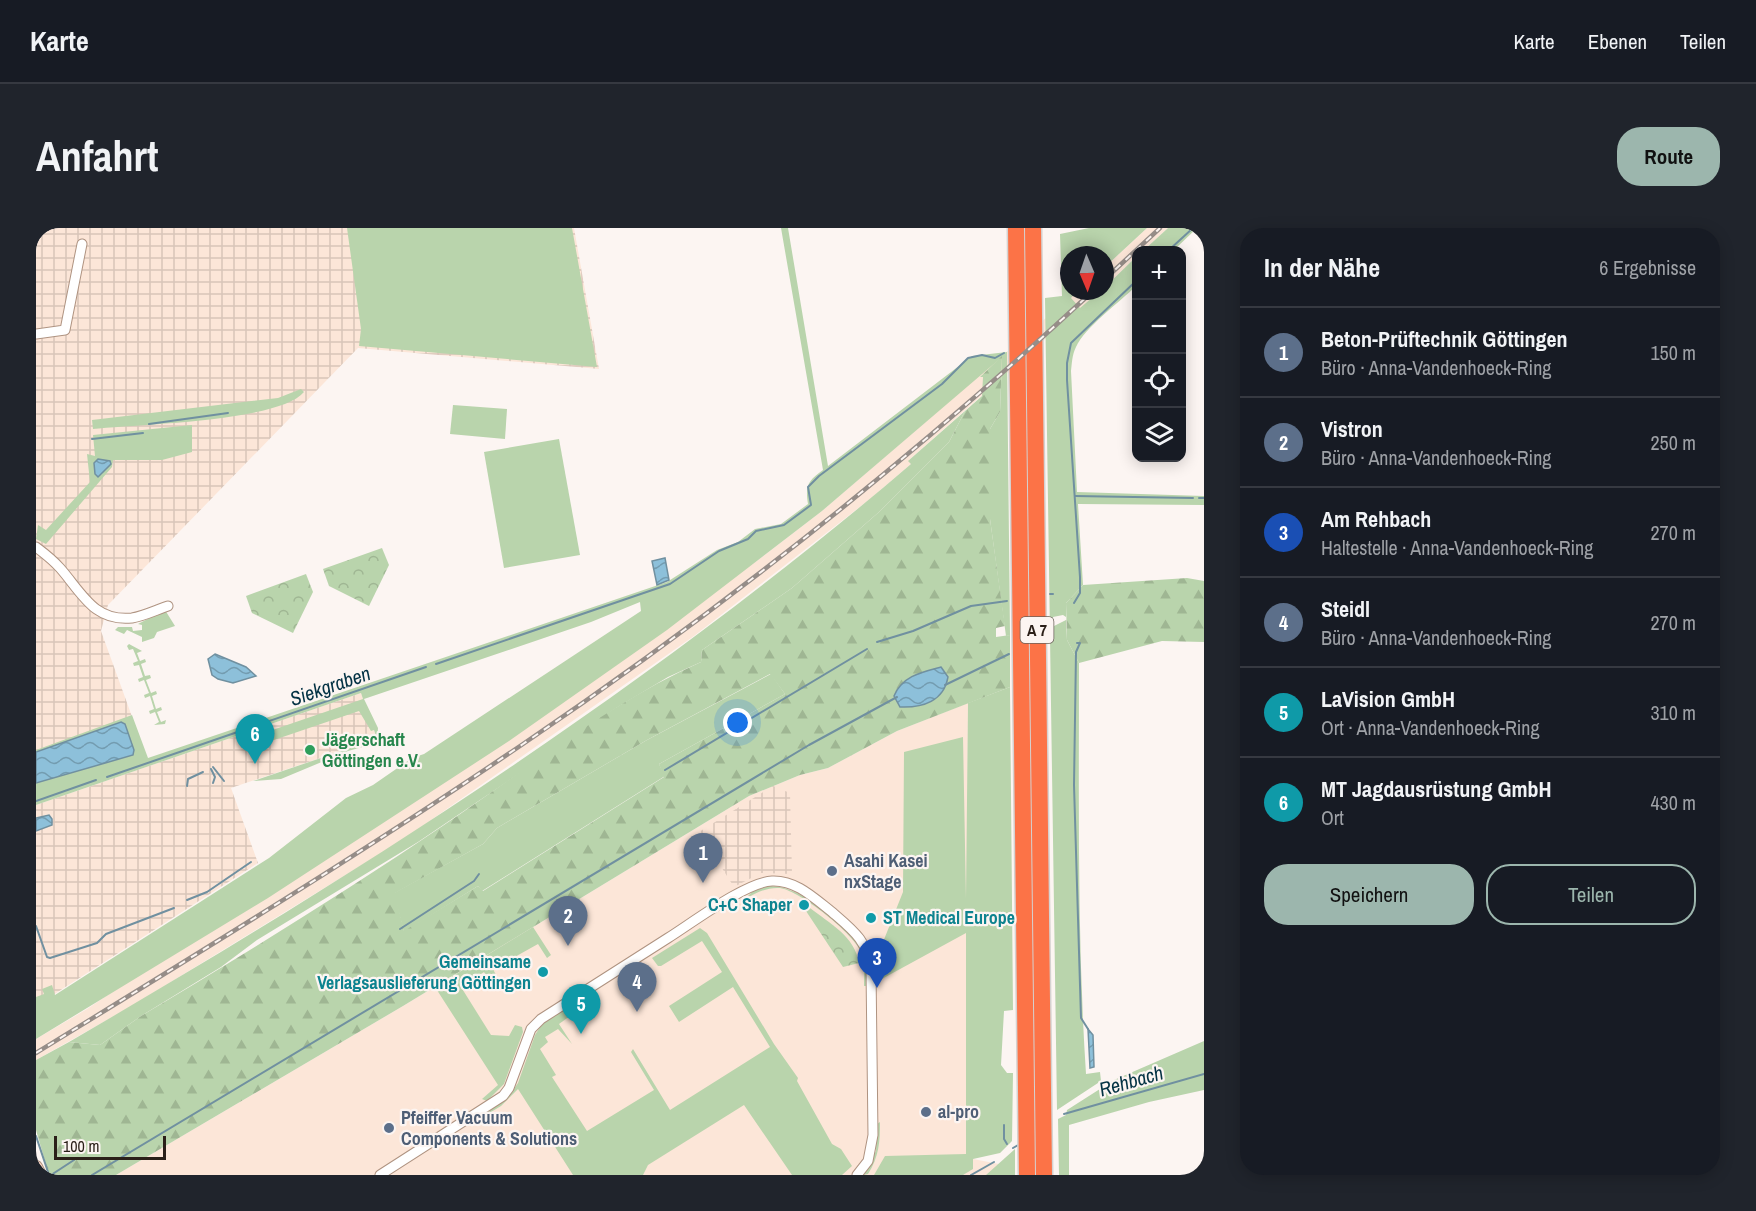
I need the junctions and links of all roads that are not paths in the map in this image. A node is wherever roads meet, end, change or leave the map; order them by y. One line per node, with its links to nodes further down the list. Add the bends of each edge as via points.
1 (1016, 228): 8 (highway, A 7)
2 (1033, 228): 12 (highway, A 7)
3 (82, 244): 4 (street, via 65,330)
4 (36, 334)
5 (36, 547): 6 (street, via 59,566 85,601 99,612 132,618)
6 (168, 606)
7 (36, 1167): 9 (main road)
8 (1027, 1169)
9 (40, 1175)
10 (380, 1175): 11 (street, via 503,1096 531,1029 541,1019 704,915 749,889 773,881 805,891 860,936 868,952 873,1135 868,1161)
11 (857, 1175)
12 (1044, 1175)

